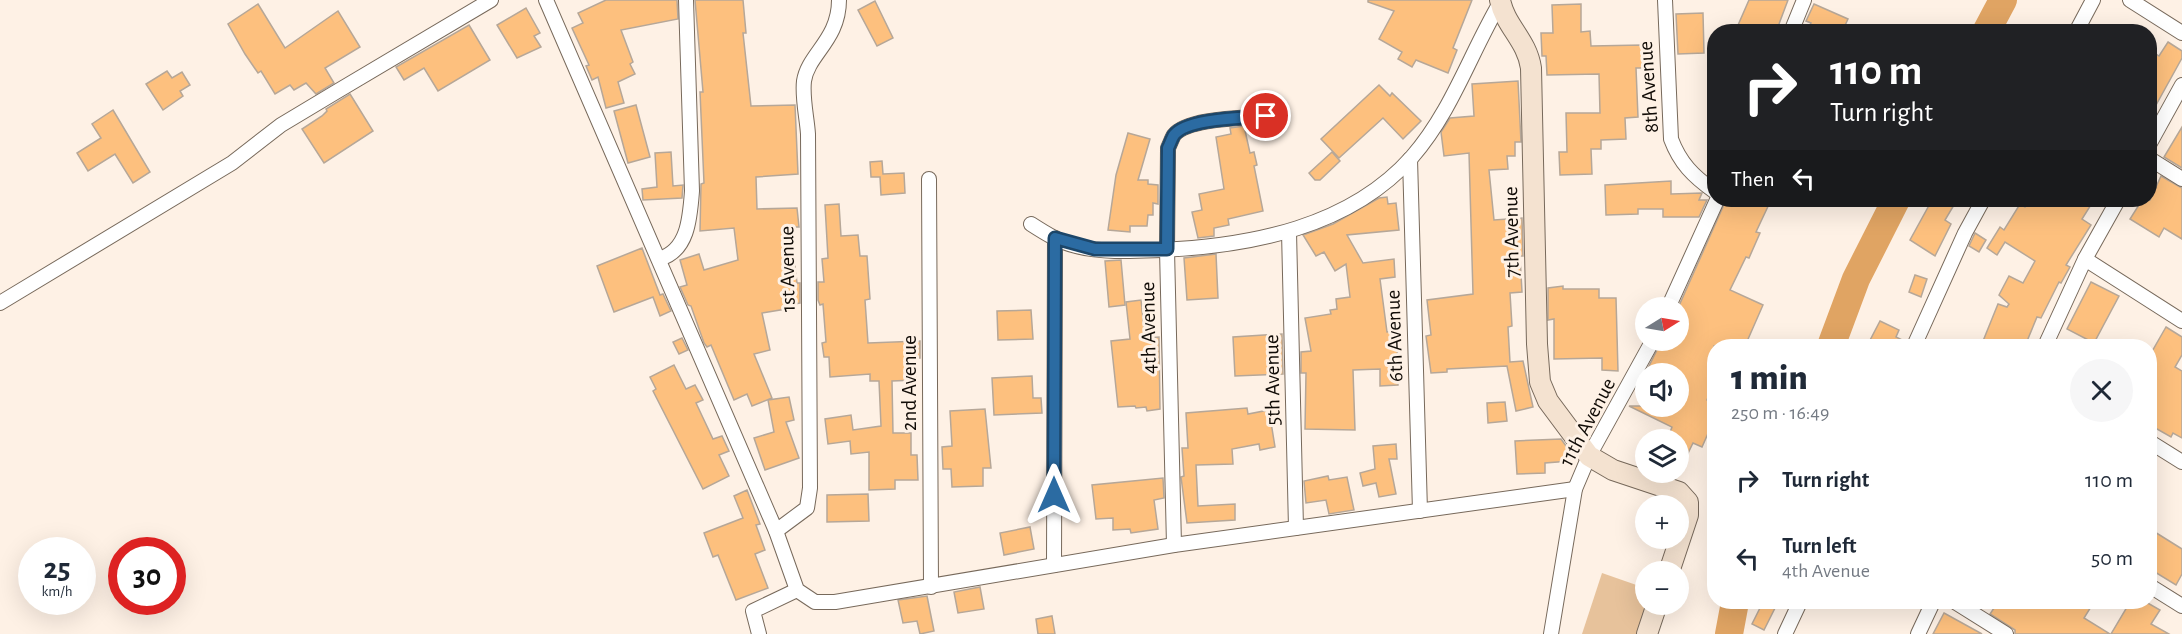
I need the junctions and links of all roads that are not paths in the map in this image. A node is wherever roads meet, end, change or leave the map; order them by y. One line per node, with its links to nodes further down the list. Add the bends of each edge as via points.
1 (491, 0): 31 (street, via 281,125 232,163)
2 (546, 0): 28 (street)
3 (686, 0): 28 (street, via 692,192 681,243 672,255)
4 (839, 0): 42 (street, 1st Avenue, via 839,15 828,42 804,81 808,134 810,488 807,508)
5 (1665, 0): 20 (street, 8th Avenue, via 1671,139 1678,158 1693,177)
6 (1804, 0): 10 (street)
7 (2093, 0): 11 (street)
8 (2130, 0): 12 (street)
9 (1500, 2): 16 (street, via 1464,77); 37 (street, 7th Avenue, via 1526,47 1532,69 1540,382 1548,401)
10 (1794, 24)
11 (2080, 24)
12 (2182, 33)
13 (2182, 85): 15 (street)
14 (1266, 116): 27 (street, 4th Avenue, via 1204,122 1175,134 1168,148)
15 (2157, 130)
16 (1410, 159): 25 (street, via 1362,199); 40 (street, 6th Avenue)
17 (2157, 163): 19 (street)
18 (929, 179): 46 (street, 2nd Avenue)
19 (2182, 179)
20 (1707, 186)
21 (1714, 207): 30 (street)
22 (1979, 207): 33 (street)
23 (2114, 207): 29 (street)
24 (1031, 224): 26 (street)
25 (1289, 232): 27 (street, via 1217,246); 41 (street, 5th Avenue)
26 (1055, 238): 27 (street, via 1095,249); 45 (street)
27 (1167, 249): 43 (street, 4th Avenue)
28 (659, 259): 42 (street)
29 (2085, 259): 32 (street); 34 (street)
30 (1673, 297)
31 (0, 303)
32 (2182, 321)
33 (1917, 339)
34 (2048, 339)
35 (1647, 351): 37 (street, 11th Avenue)
36 (2157, 446): 38 (street)
37 (1589, 456): 39 (street, 11th Avenue); 44 (street, via 1613,470 1679,492 1688,502 1688,515)
38 (2182, 462)
39 (1575, 489): 40 (street); 55 (street, 11th Avenue)
40 (1420, 511): 41 (street)
41 (1296, 528): 43 (street)
42 (776, 531): 47 (street)
43 (1174, 545): 45 (street)
44 (1673, 561)
45 (1054, 565): 46 (street)
46 (931, 587): 47 (street, via 835,602 815,602)
47 (797, 590): 54 (street, via 753,611)
48 (2157, 590): 49 (street)
49 (2182, 606)
50 (1797, 609): 57 (street)
51 (1930, 609): 58 (street)
52 (1966, 609): 59 (street)
53 (1654, 615): 56 (street)
54 (759, 634)
55 (1551, 634)
56 (1647, 634)
57 (1785, 634)
58 (1918, 634)
59 (2006, 634)

